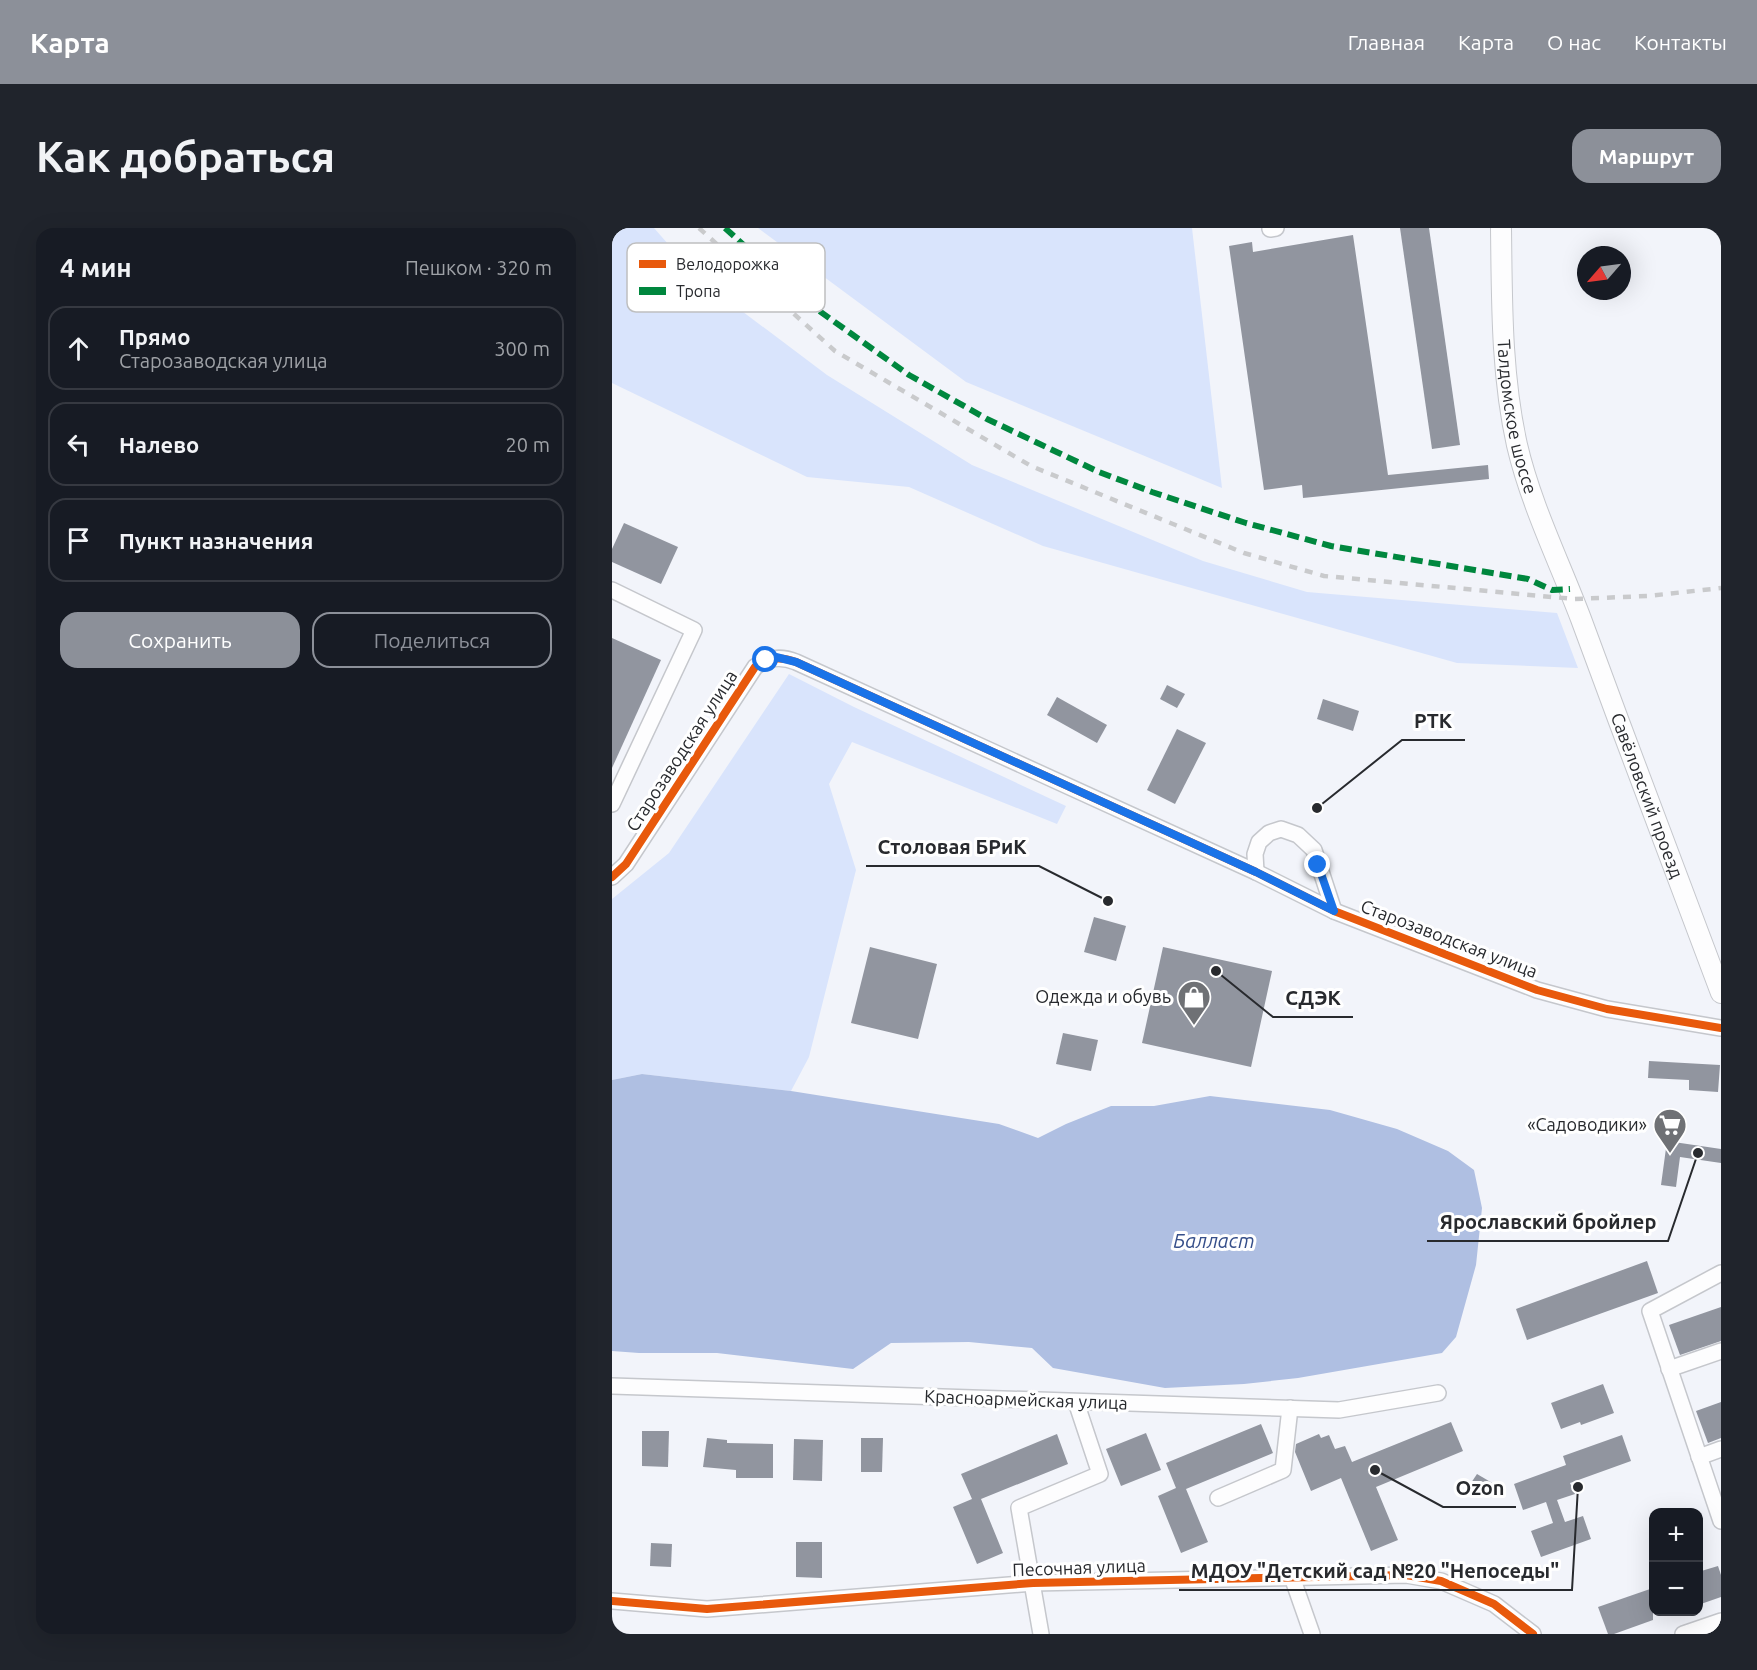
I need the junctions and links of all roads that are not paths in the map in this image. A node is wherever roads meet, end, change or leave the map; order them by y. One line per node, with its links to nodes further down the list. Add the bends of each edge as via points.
1 (1501, 228): 3 (main road, Талдомское шоссе, via 1505,361 1516,438 1528,486)
2 (612, 590): 4 (street, via 694,630)
3 (1574, 599): 8 (main road, Савёловский проезд)
4 (612, 804)
5 (1256, 872): 6 (street, Старозаводская улица, via 807,666 776,657 755,667 626,864); 7 (street, Старозаводская улица); 7 (street, via 1259,842 1269,833 1281,829 1298,835 1314,850)
6 (612, 877)
7 (1334, 911): 9 (street, Старозаводская улица, via 1537,990 1607,1009)
8 (1721, 993)
9 (1721, 1028)
10 (1721, 1273): 12 (street, via 1650,1311)
11 (1721, 1351): 12 (street)
12 (1669, 1369): 18 (street)
13 (612, 1386): 15 (street, Красноармейская улица)
14 (1438, 1393): 16 (street, Красноармейская улица, via 1339,1410)
15 (1076, 1402): 16 (street, Красноармейская улица); 22 (street, via 1100,1474 1019,1508)
16 (1290, 1408): 19 (street, via 1282,1470)
17 (1721, 1449): 18 (street)
18 (1699, 1457): 20 (street)
19 (1218, 1498)
20 (1721, 1521)
21 (1293, 1577): 22 (street, Песочная улица); 25 (street, Песочная улица, via 1406,1575 1441,1581 1494,1604); 27 (street)
22 (1033, 1583): 23 (street, Песочная улица, via 707,1609); 26 (street)
23 (612, 1601)
24 (1721, 1621): 29 (street)
25 (1519, 1629): 28 (street, Песочная улица)
26 (1041, 1634)
27 (1312, 1634)
28 (1533, 1634)
29 (1683, 1634)

